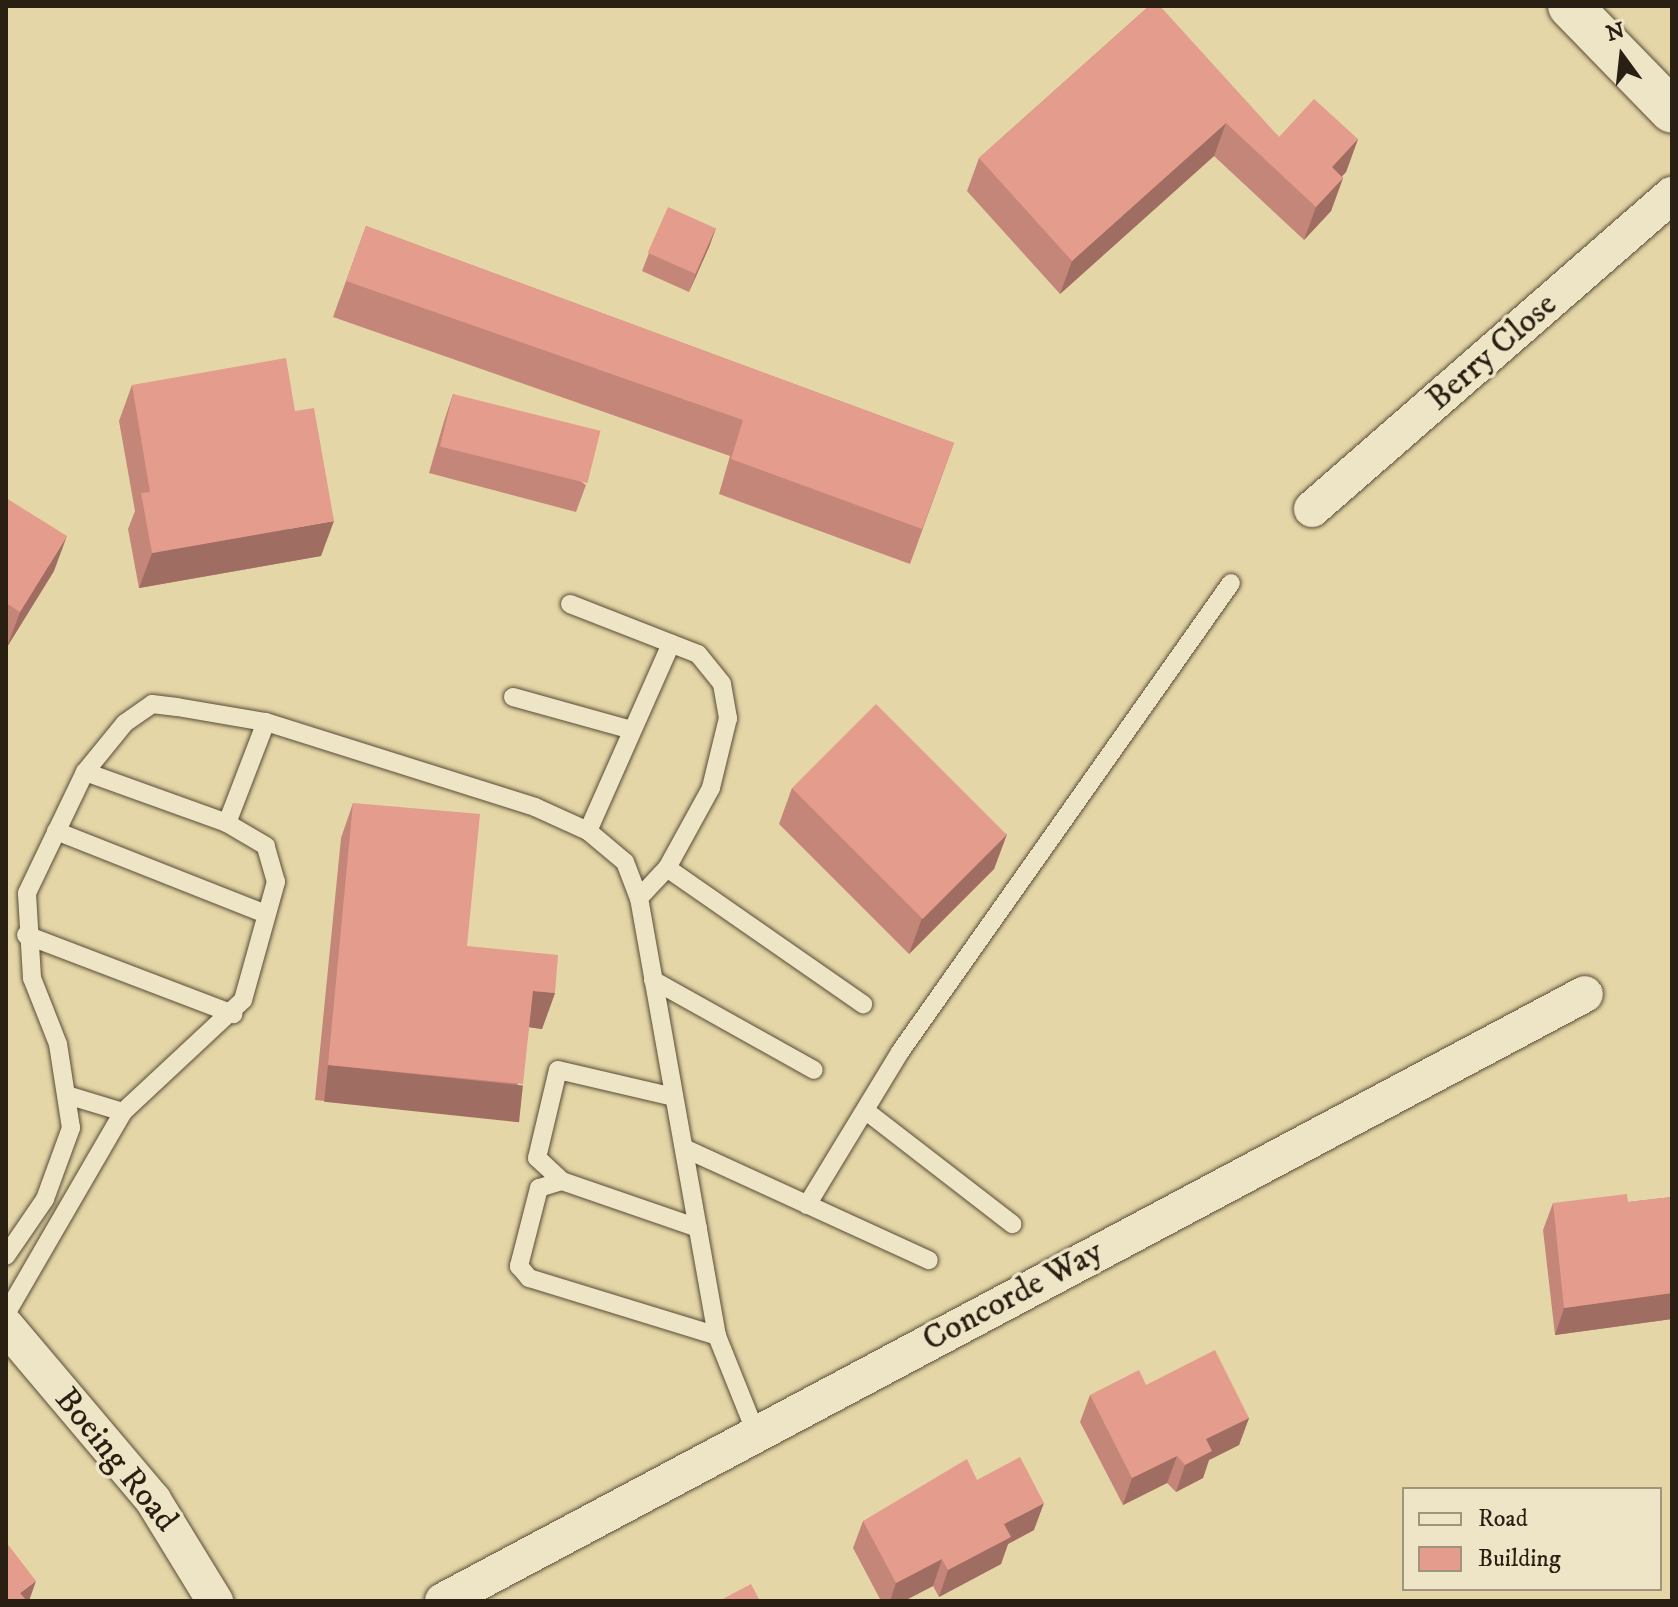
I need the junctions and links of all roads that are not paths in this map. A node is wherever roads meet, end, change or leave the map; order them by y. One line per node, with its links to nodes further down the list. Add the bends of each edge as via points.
1 (1570, 6): 2 (main road)
2 (1672, 111)
3 (1672, 195): 4 (street, Berry Close)
4 (1312, 509)
5 (1231, 583): 26 (lane, via 900,1052)
6 (570, 604): 7 (lane)
7 (671, 644): 10 (lane); 15 (lane, via 698,654 722,684 728,718 711,788)
8 (513, 697): 10 (lane)
9 (266, 722): 11 (lane, via 152,704 125,723); 12 (lane); 14 (lane, via 535,807)
10 (628, 729): 14 (lane)
11 (85, 772): 12 (lane); 13 (lane)
12 (227, 823): 17 (lane, via 266,846 272,859 276,882)
13 (56, 831): 17 (lane); 18 (lane, via 27,893)
14 (588, 831): 16 (lane, via 625,862)
15 (667, 868): 16 (lane); 21 (lane)
16 (639, 898): 19 (lane)
17 (266, 914): 22 (lane)
18 (26, 935): 22 (lane); 24 (lane, via 32,978)
19 (653, 980): 23 (lane); 25 (lane)
20 (1585, 994): 38 (street, Concorde Way)
21 (863, 1004)
22 (233, 1014): 27 (lane)
23 (814, 1070)
24 (70, 1096): 27 (lane); 33 (lane, via 71,1128 45,1199)
25 (674, 1097): 28 (lane); 29 (lane, via 558,1070 537,1158)
26 (866, 1111): 30 (lane); 31 (lane)
27 (123, 1112): 35 (lane)
28 (686, 1149): 30 (lane); 32 (lane)
29 (562, 1181): 32 (lane); 37 (lane, via 539,1188 522,1272)
30 (807, 1205): 34 (lane)
31 (1012, 1224)
32 (698, 1228): 37 (lane)
33 (6, 1256)
34 (929, 1260)
35 (6, 1314)
36 (6, 1326): 39 (street, Boeing Road, via 153,1500)
37 (717, 1336): 38 (lane)
38 (756, 1433): 40 (street, Concorde Way)
39 (215, 1601)
40 (443, 1601)

